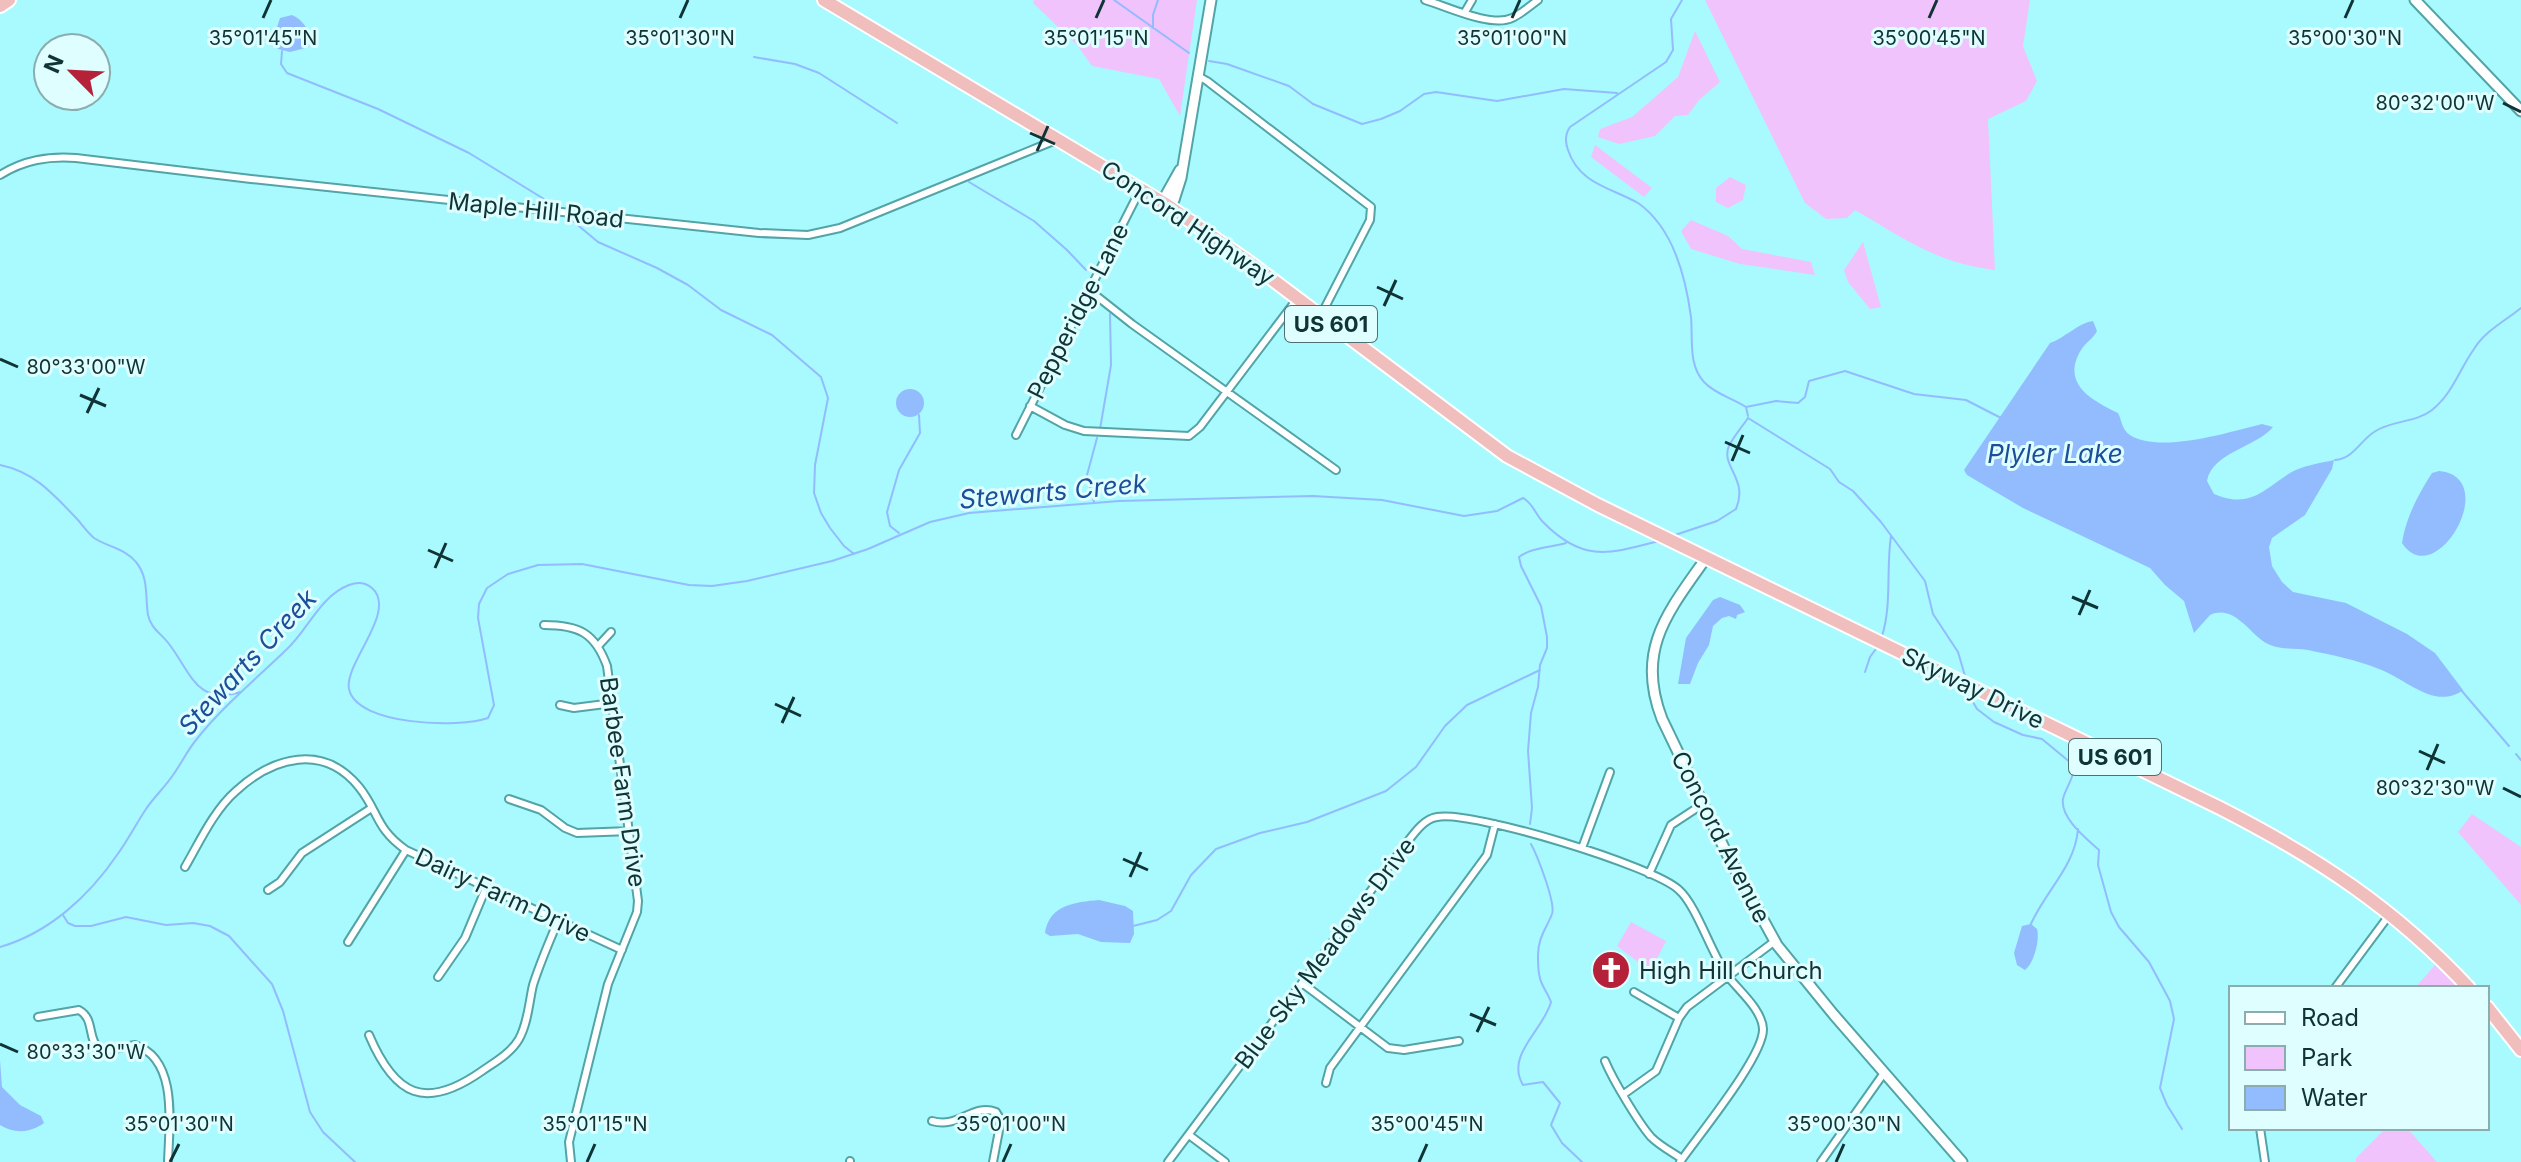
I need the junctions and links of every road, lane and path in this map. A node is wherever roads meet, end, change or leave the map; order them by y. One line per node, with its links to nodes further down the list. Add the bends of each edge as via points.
1 (9, 0): 8 (highway)
2 (824, 0): 12 (highway, Concord Highway / US 601)
3 (1211, 0): 10 (street)
4 (1425, 0): 9 (street)
5 (1472, 0): 9 (street)
6 (1538, 0): 9 (street, via 1501,21)
7 (2415, 0): 11 (street)
8 (0, 6)
9 (1465, 12)
10 (1198, 76): 15 (street, via 1181,178); 18 (street, via 1371,207 1370,220)
11 (2521, 111)
12 (1059, 139): 13 (street, Maple Hill Road, via 840,228 808,235 655,223 76,158 39,159); 14 (highway, Concord Highway / US 601)
13 (0, 175)
14 (1141, 188): 15 (highway, Concord Highway / US 601); 16 (street, Pepperidge Lane)
15 (1167, 205): 17 (highway, Concord Highway / US 601)
16 (1089, 290): 19 (street); 20 (street, Pepperidge Lane)
17 (1297, 299): 18 (highway, Concord Highway / US 601); 19 (street)
18 (1320, 317): 23 (highway, Concord Highway / US 601, via 1507,456)
19 (1227, 391): 20 (street, via 1193,434 1174,437 1084,431); 22 (street)
20 (1030, 406): 21 (street, Pepperidge Lane)
21 (1016, 435)
22 (1336, 470)
23 (1706, 558): 31 (street, Concord Avenue, via 1658,631 1651,667 1657,707); 41 (highway, Skyway Drive / US 601, via 2269,833)
24 (544, 625): 26 (street, Barbee Farm Drive, via 576,629)
25 (611, 632): 26 (street)
26 (599, 645): 27 (street, Barbee Farm Drive)
27 (613, 703): 28 (street); 34 (street, Barbee Farm Drive)
28 (560, 705)
29 (1610, 772): 35 (street)
30 (509, 799): 34 (street, via 541,810 577,833)
31 (1703, 804): 38 (street, via 1671,825); 43 (street, Concord Avenue)
32 (370, 809): 36 (street, Dairy Farm Drive); 37 (street, Dairy Farm Drive, via 359,788 337,769 314,759 287,761 235,791); 40 (street, via 302,853)
33 (1495, 824): 35 (street, Blue Sky Meadows Drive); 48 (street, Blue Sky Meadows Drive, via 1457,817 1427,821); 55 (street, via 1487,855)
34 (630, 831): 45 (street, Barbee Farm Drive, via 638,901)
35 (1582, 848): 38 (street, Blue Sky Meadows Drive)
36 (406, 850): 39 (street, Dairy Farm Drive); 44 (street)
37 (185, 867)
38 (1649, 874): 46 (street, Blue Sky Meadows Drive, via 1680,890)
39 (486, 888): 42 (street, Dairy Farm Drive); 47 (street, via 465,938)
40 (268, 890)
41 (2391, 913): 49 (street); 50 (highway, Skyway Drive / US 601)
42 (558, 921): 45 (street, Dairy Farm Drive); 56 (street, via 537,971 519,1038 454,1090 433,1094 403,1086 383,1066)
43 (1775, 941): 46 (street); 60 (street, Concord Avenue)
44 (348, 942)
45 (622, 950): 68 (street, Barbee Farm Drive, via 598,1017 569,1142)
46 (1728, 976): 54 (street); 66 (street, Blue Sky Meadows Drive, via 1759,1016 1761,1039)
47 (438, 977)
48 (1302, 983): 55 (street); 65 (street, Blue Sky Meadows Drive)
49 (2336, 986)
50 (2467, 986)
51 (1634, 992): 54 (street)
52 (2489, 1010): 58 (highway)
53 (38, 1017): 67 (street, via 79,1010 89,1019 99,1049 135,1045 153,1055 169,1089)
54 (1679, 1018): 62 (street, via 1656,1071)
55 (1360, 1027): 57 (street, via 1388,1048); 61 (street, via 1330,1068)
56 (369, 1035)
57 (1459, 1041)
58 (2521, 1050)
59 (1605, 1061): 62 (street)
60 (1884, 1073): 72 (street); 73 (street, Concord Avenue)
61 (1326, 1083)
62 (1624, 1094): 66 (street, via 1653,1139)
63 (932, 1121): 69 (street, via 948,1124 973,1112 996,1112 1001,1120)
64 (2260, 1130): 74 (street)
65 (1189, 1135): 70 (street, Blue Sky Meadows Drive); 71 (street)
66 (1681, 1161)
67 (168, 1162)
68 (571, 1162)
69 (993, 1162)
70 (1168, 1162)
71 (1225, 1162)
72 (1821, 1162)
73 (1962, 1162)
74 (2265, 1162)

